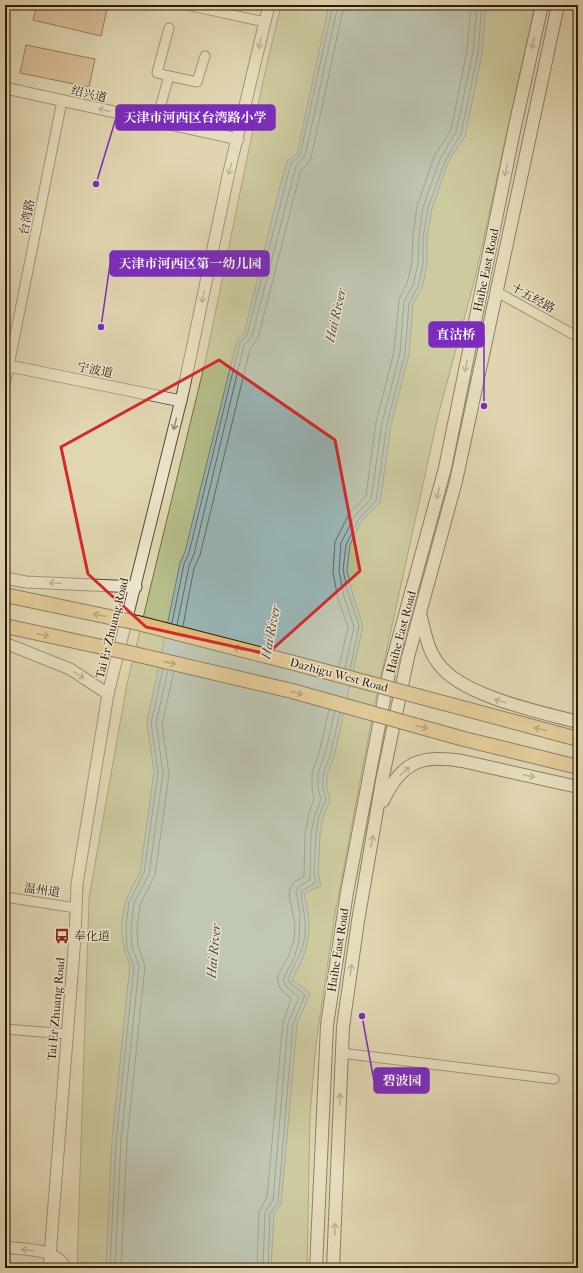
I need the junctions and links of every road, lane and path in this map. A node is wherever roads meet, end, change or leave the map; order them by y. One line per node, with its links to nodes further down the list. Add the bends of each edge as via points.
1 (187, 5): 5 (street)
2 (269, 5): 5 (street, Tai Er Zhuang Road)
3 (542, 5): 40 (main road, Haihe East Road, one-way to 40, via 445,468 389,673 347,892 327,1025)
4 (558, 5): 13 (main road, Haihe East Road)
5 (265, 22): 12 (street, Tai Er Zhuang Road, one-way to 12)
6 (169, 28): 8 (street, via 157,73)
7 (205, 56): 8 (street, via 197,82)
8 (169, 76): 11 (street)
9 (5, 88): 10 (street, 绍兴道)
10 (62, 101): 11 (street, 绍兴道, one-way to 10); 15 (street, 台湾路)
11 (156, 122): 12 (street, 绍兴道)
12 (238, 140): 17 (street, Tai Er Zhuang Road, one-way to 17)
13 (497, 292): 14 (street, 十五经路); 21 (main road, Haihe East Road, via 456,481)
14 (578, 336)
15 (7, 366): 16 (street, 台湾路); 17 (street, 宁波道)
16 (5, 385)
17 (181, 401): 19 (street, Tai Er Zhuang Road, one-way to 19)
18 (5, 578): 19 (street, one-way to 18, via 26,582)
19 (136, 587): 24 (street, Tai Er Zhuang Road)
20 (5, 595): 26 (main road, Dazhigu West Road, one-way to 20, bridge, via 146,625)
21 (420, 613): 25 (main road, one-way to 21, via 495,700 459,682 438,664 428,646); 29 (main road, Haihe East Road, via 408,658)
22 (5, 626): 27 (main road, one-way to 27, bridge, via 292,691 464,739)
23 (5, 643): 24 (street, one-way to 24, via 70,669)
24 (108, 694): 31 (street, Tai Er Zhuang Road, via 77,884)
25 (578, 722)
26 (578, 739)
27 (578, 767)
28 (578, 786): 29 (main road, one-way to 28, via 389,788 397,778 405,770 428,758 462,761)
29 (376, 815): 34 (main road, Haihe East Road, one-way to 29, via 343,1027 358,921)
30 (5, 897): 31 (street, 温州道)
31 (76, 908): 33 (street, Tai Er Zhuang Road)
32 (5, 1029): 33 (street)
33 (67, 1034): 37 (street, Tai Er Zhuang Road)
34 (342, 1052): 35 (street); 41 (main road, Haihe East Road, one-way to 34)
35 (554, 1079)
36 (5, 1247): 37 (street, one-way to 36)
37 (50, 1253): 38 (street, Tai Er Zhuang Road); 39 (street)
38 (49, 1268)
39 (65, 1268)
40 (316, 1268)
41 (333, 1268)

